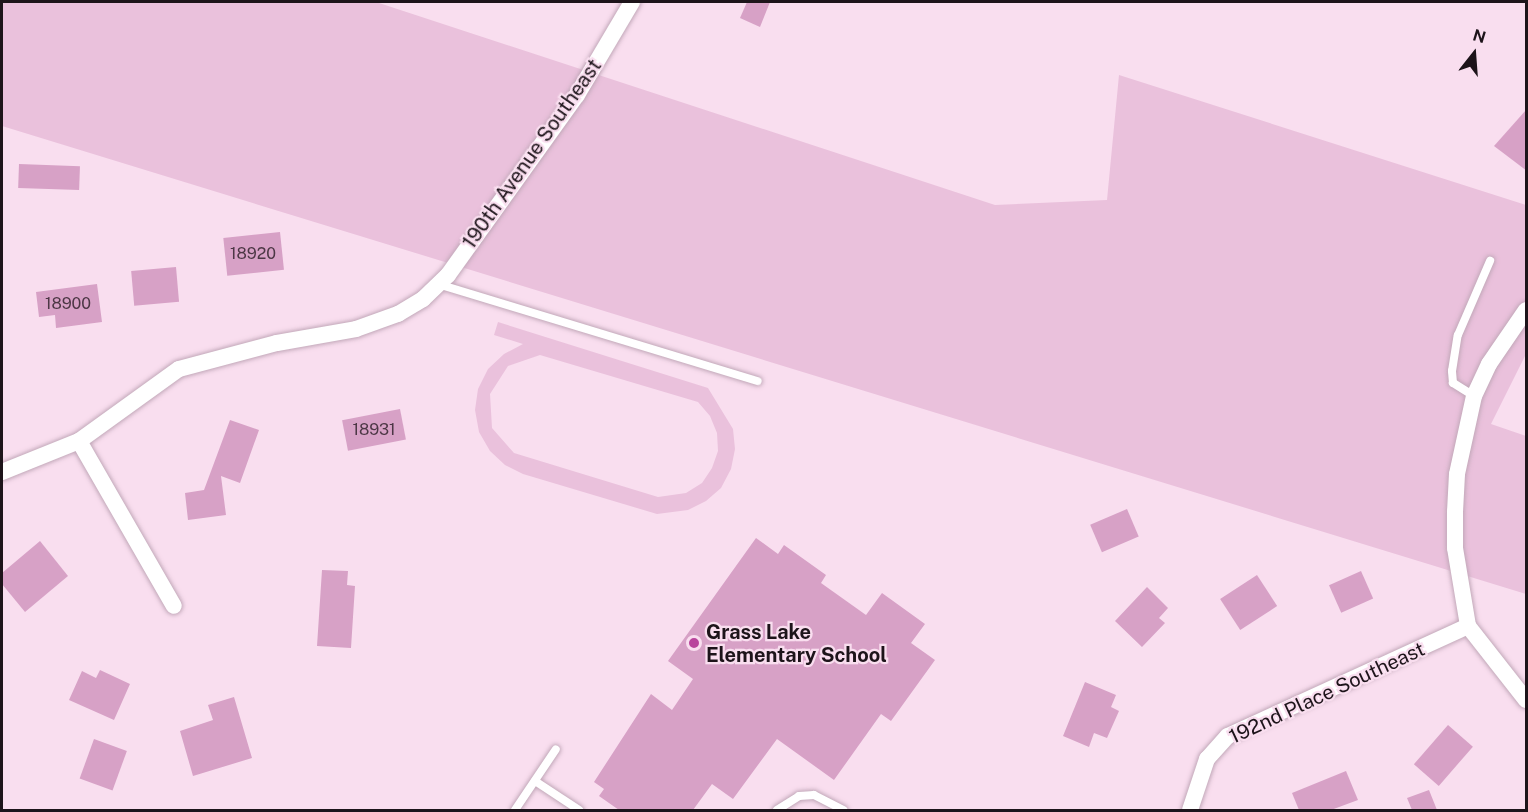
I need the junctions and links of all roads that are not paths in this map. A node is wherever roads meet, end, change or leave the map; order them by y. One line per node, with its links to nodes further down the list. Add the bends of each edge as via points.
1 (632, 2): 3 (street, 190th Avenue Southeast, via 577,95)
2 (1490, 261): 6 (lane, via 1458,335 1452,371 1453,383)
3 (438, 284): 5 (lane); 7 (street, 190th Avenue Southeast, via 398,314 356,329 277,343 179,369)
4 (1527, 310): 6 (street, via 1490,364)
5 (758, 381)
6 (1474, 396): 10 (street, via 1457,474 1455,512 1455,548)
7 (79, 441): 8 (street, 190th Avenue Southeast); 9 (street)
8 (2, 472)
9 (174, 606)
10 (1468, 626): 11 (street); 18 (street, 192nd Place Southeast, via 1228,736 1207,759)
11 (1527, 700)
12 (556, 749): 13 (lane)
13 (535, 781): 14 (lane); 15 (lane)
14 (515, 810)
15 (579, 810)
16 (777, 810): 17 (lane, via 786,802 814,795)
17 (843, 810)
18 (1190, 810)

